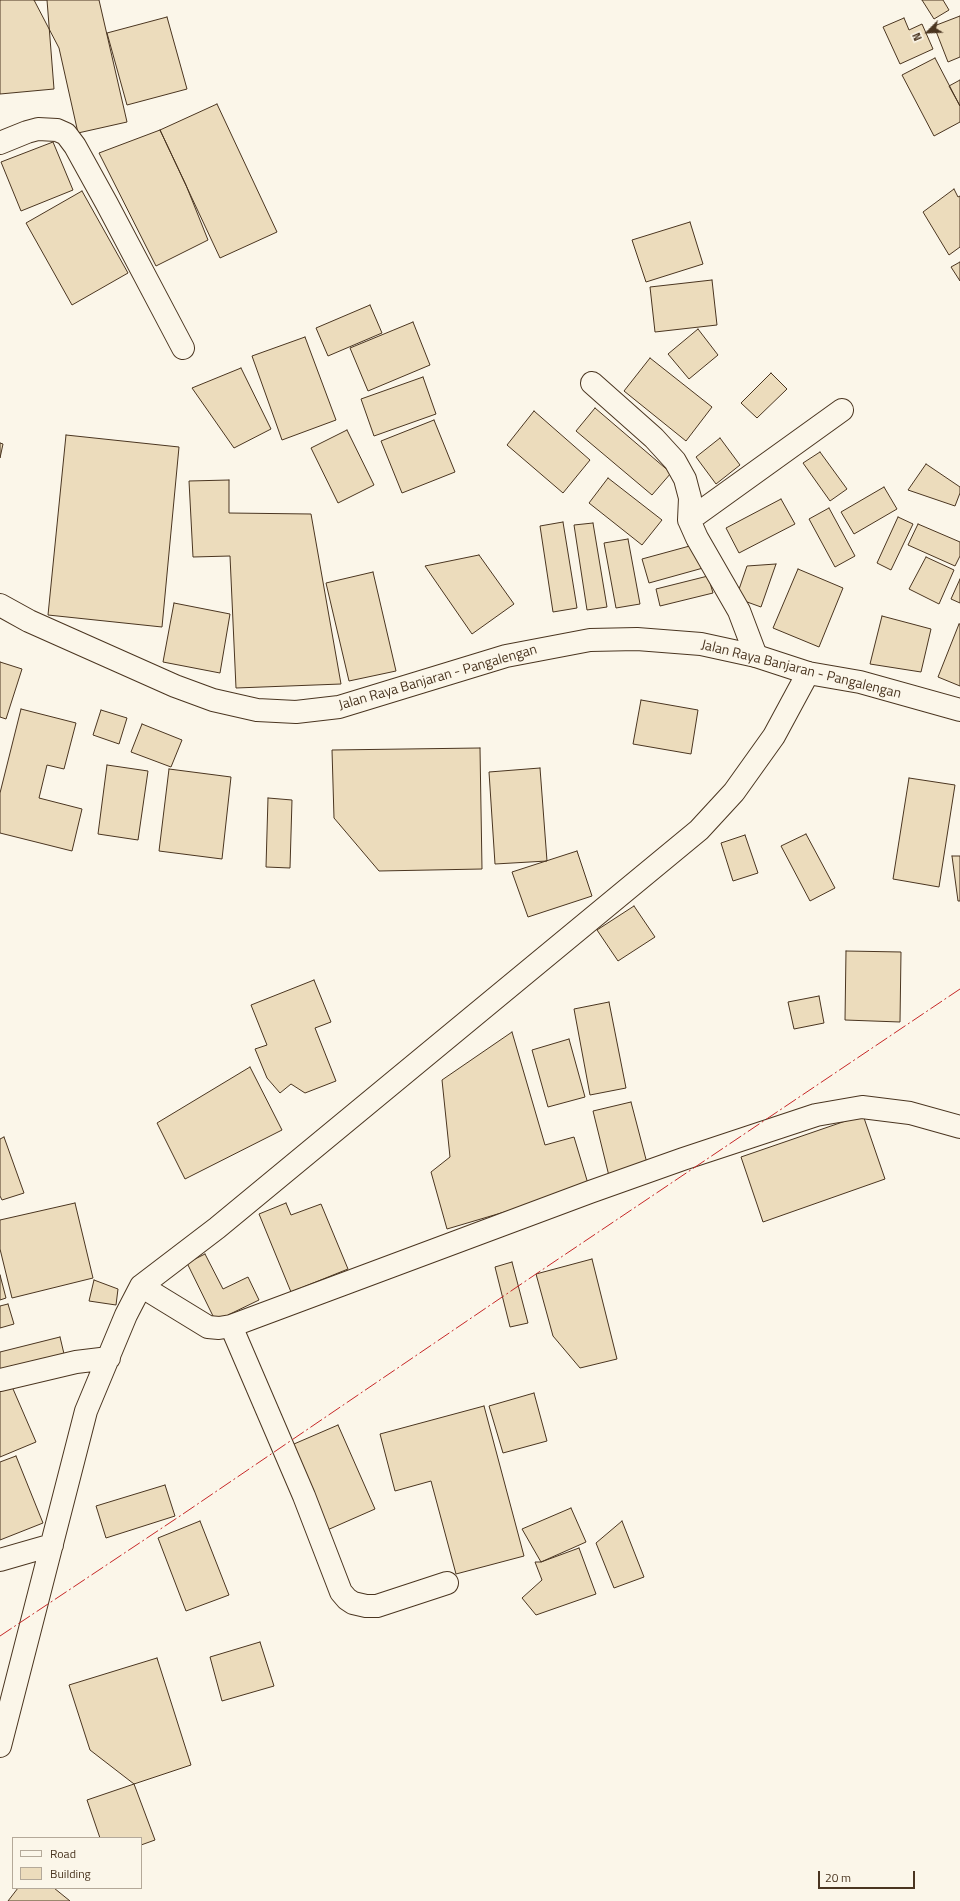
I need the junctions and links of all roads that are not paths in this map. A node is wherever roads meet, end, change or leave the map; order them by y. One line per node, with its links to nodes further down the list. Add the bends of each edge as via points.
1 (0, 143): 2 (street, via 38,129 57,130 66,134 107,204)
2 (184, 348)
3 (592, 384): 5 (street, via 654,438 675,461 685,479 690,498)
4 (842, 410): 5 (street)
5 (689, 520): 7 (street, via 739,611)
6 (0, 605): 7 (street, Jalan Raya Banjaran - Pangalengan, via 29,621 175,686 213,700 257,710 296,712 339,707 506,656 590,640 637,639 701,644)
7 (756, 656): 8 (street, Jalan Raya Banjaran - Pangalengan)
8 (808, 673): 9 (street, Jalan Raya Banjaran - Pangalengan, via 860,682); 11 (street, via 774,736 734,792 699,830 217,1228)
9 (960, 710)
10 (960, 1127): 12 (street, via 910,1114 862,1108 816,1115 597,1189)
11 (141, 1286): 12 (street, via 208,1327); 13 (street)
12 (231, 1326): 17 (street, via 304,1496 341,1592 353,1603 377,1606)
13 (109, 1358): 14 (street, via 76,1362); 15 (street, via 86,1411)
14 (0, 1380)
15 (52, 1546): 16 (street); 18 (street)
16 (0, 1560)
17 (447, 1583)
18 (0, 1746)

